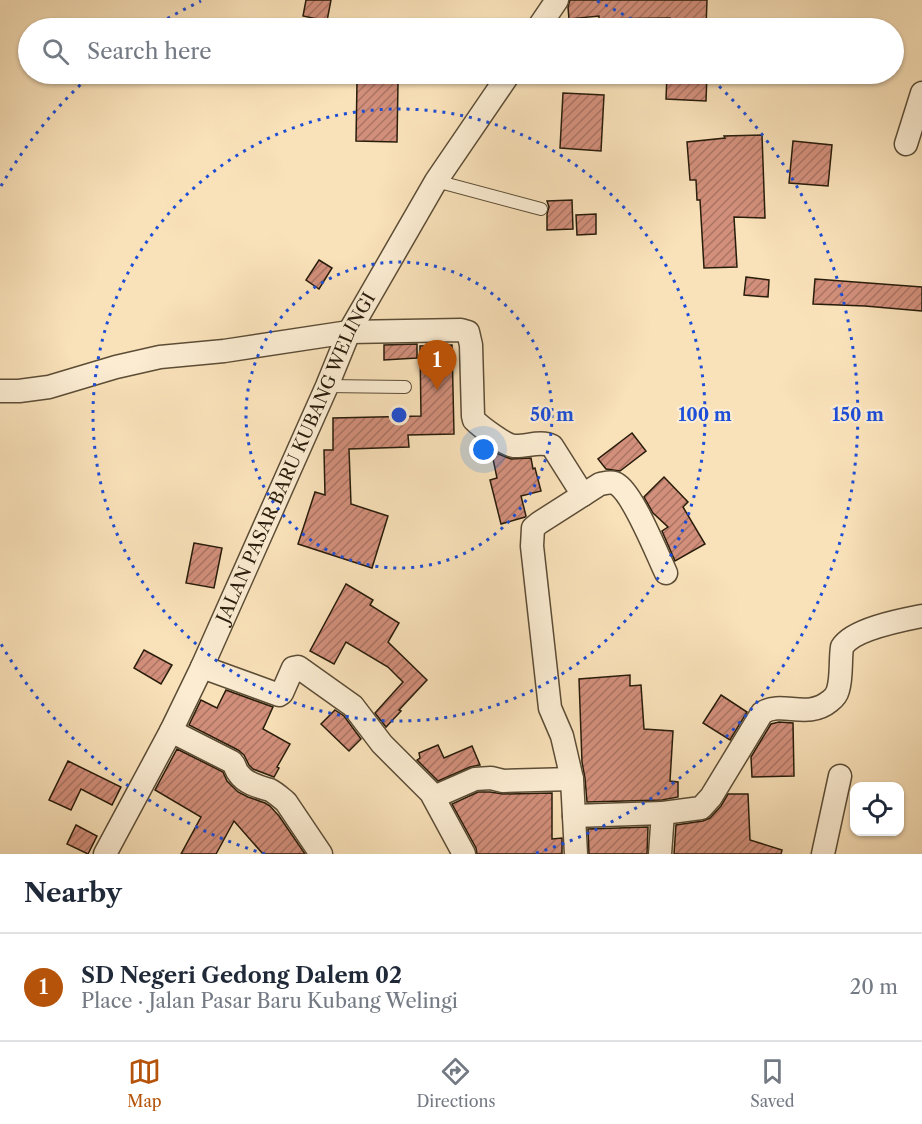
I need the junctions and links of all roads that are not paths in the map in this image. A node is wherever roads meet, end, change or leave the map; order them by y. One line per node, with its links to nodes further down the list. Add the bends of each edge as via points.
1 (557, 0): 2 (street)
2 (545, 18)
3 (499, 84): 6 (street, JALAN PASAR BARU KUBANG WELINGI)
4 (922, 93): 5 (street)
5 (906, 144)
6 (436, 181): 7 (lane); 8 (street, JALAN PASAR BARU KUBANG WELINGI)
7 (541, 209)
8 (349, 332): 9 (street, JALAN PASAR BARU KUBANG WELINGI); 11 (street, via 160,357 49,387); 12 (street, via 468,332 474,420 510,446 552,446)
9 (327, 386): 10 (lane); 15 (street, JALAN PASAR BARU KUBANG WELINGI)
10 (405, 387)
11 (0, 390)
12 (584, 495): 13 (street, via 605,483 618,484 630,498); 18 (street, via 539,523 533,528 532,537 550,708 562,736)
13 (666, 573)
14 (922, 616): 20 (street, via 864,632 845,642 839,687 832,699 816,709 762,712 704,805)
15 (202, 667): 16 (street, JALAN PASAR BARU KUBANG WELINGI); 19 (street, via 279,695 293,668 298,667 353,706 382,744)
16 (171, 731): 22 (street, JALAN PASAR BARU KUBANG WELINGI); 23 (street, via 235,764 239,775 252,784 279,795)
17 (840, 776): 27 (street)
18 (572, 779): 19 (street, via 475,779); 21 (street)
19 (434, 797): 24 (street)
20 (663, 813): 21 (street); 26 (street)
21 (574, 816): 25 (street)
22 (105, 854)
23 (321, 854)
24 (464, 854)
25 (576, 854)
26 (660, 854)
27 (824, 854)

